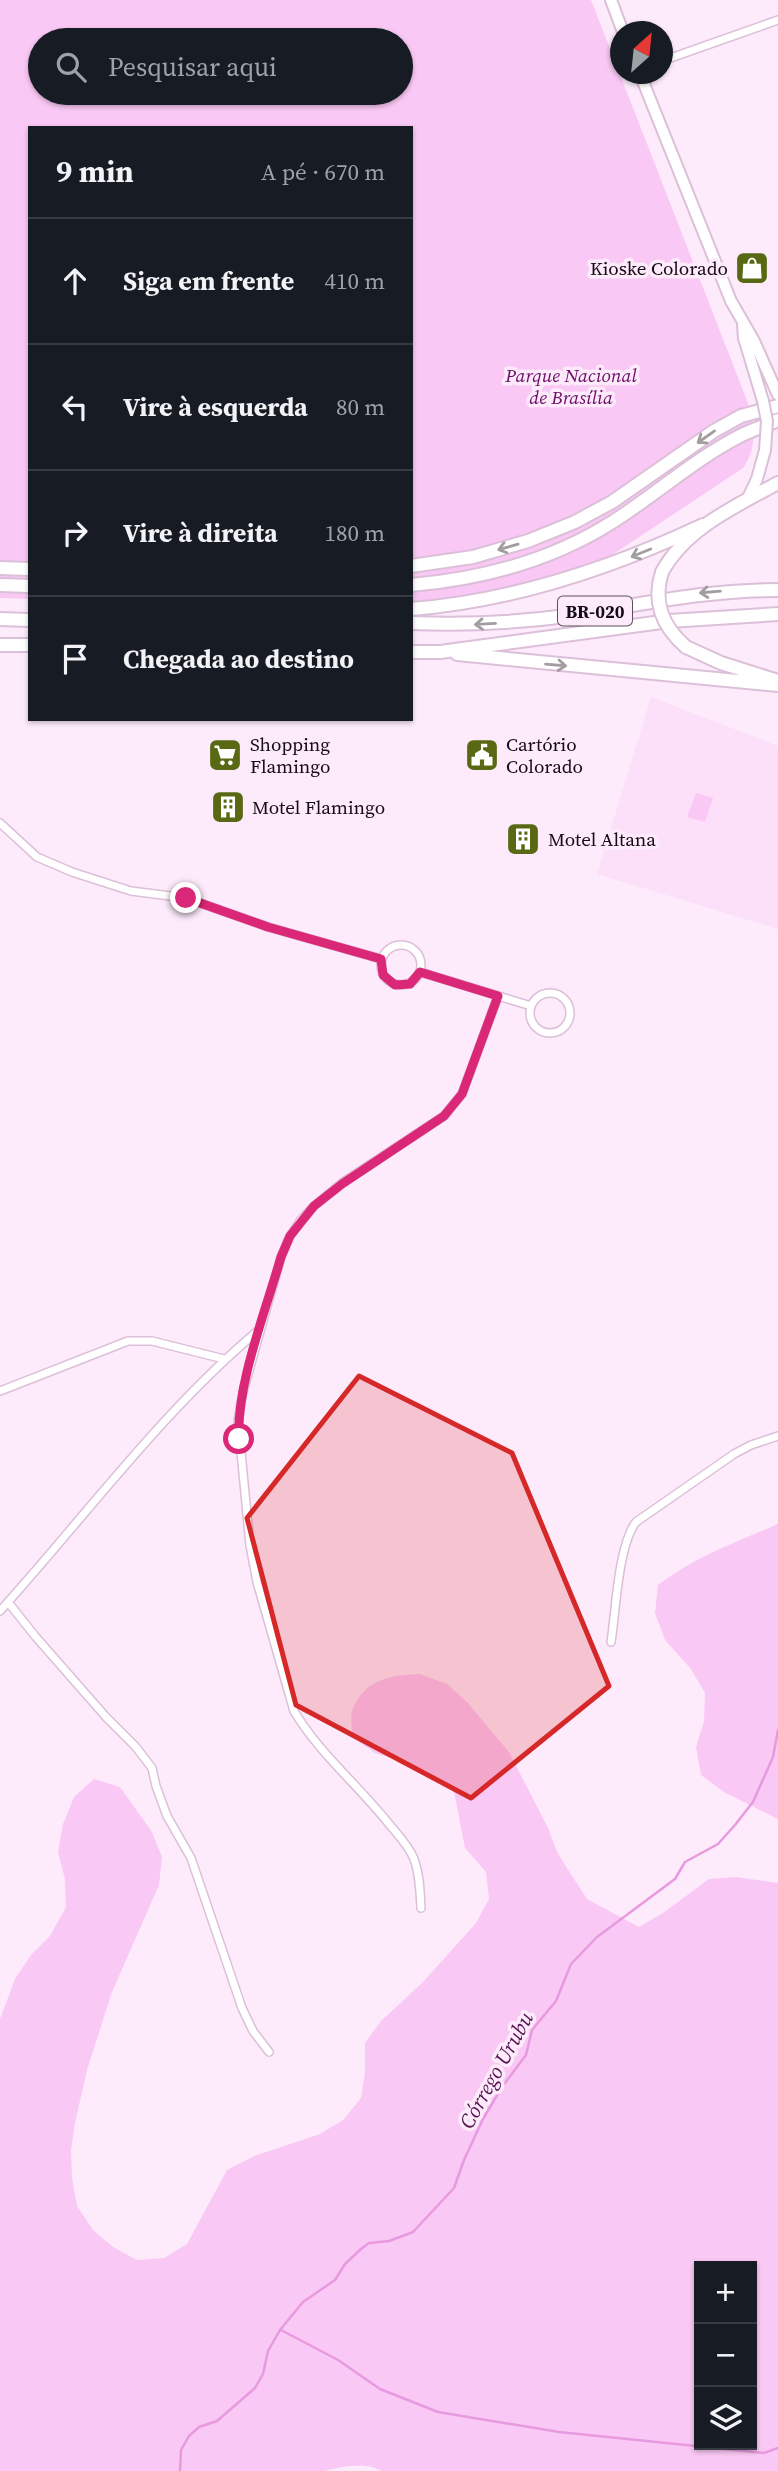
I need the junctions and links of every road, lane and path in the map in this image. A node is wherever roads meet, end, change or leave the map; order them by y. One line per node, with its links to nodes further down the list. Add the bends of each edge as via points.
1 (611, 0): 3 (main road)
2 (778, 20): 4 (street)
3 (620, 21)
4 (673, 57)
5 (644, 84): 6 (main road)
6 (743, 325): 7 (main road); 12 (main road, bridge, via 766,421 765,450)
7 (776, 391)
8 (778, 406): 14 (main road, one-way to 14, via 723,426 575,522 473,557)
9 (778, 421): 19 (main road, via 712,452 612,522 572,543 484,575)
10 (778, 483): 12 (main road)
11 (778, 490): 17 (main road, via 710,531)
12 (747, 500): 13 (main road)
13 (703, 525): 17 (main road, via 674,554); 22 (main road, one-way to 22, via 616,562 547,583 461,604)
14 (413, 566)
15 (0, 568): 16 (main road)
16 (28, 569)
17 (665, 572): 31 (main road, bridge, via 658,592 667,629 720,663)
18 (0, 585): 20 (main road)
19 (413, 585)
20 (28, 586)
21 (778, 590): 26 (main road, BR-020, one-way to 26, via 695,594 518,622)
22 (413, 609)
23 (778, 614): 30 (main road, BR-020, via 669,621)
24 (0, 619): 25 (main road)
25 (28, 620)
26 (413, 624)
27 (0, 645): 28 (main road)
28 (28, 645)
29 (413, 652): 30 (main road)
30 (439, 652): 31 (main road, one-way to 31)
31 (778, 683)
32 (0, 823): 33 (street, via 37,857 72,872 131,891 186,898)
33 (381, 959): 34 (street, via 383,975 395,985 410,984); 34 (street, via 391,947 406,946 419,956)
34 (420, 972): 35 (street)
35 (498, 996): 36 (street); 37 (street, via 462,1094 453,1106 342,1184 300,1221 281,1257)
36 (531, 1006): 36 (street, via 537,1028 553,1032 567,1023 567,1003 557,994 542,995)
37 (260, 1329): 38 (street); 44 (street, via 239,1409 239,1439 252,1558 287,1691 304,1728 413,1855)
38 (224, 1359): 39 (street, via 152,1341 128,1341); 41 (street)
39 (0, 1391)
40 (778, 1436): 43 (street, via 734,1454 636,1522 622,1560)
41 (8, 1602): 42 (street); 45 (street, via 152,1768 160,1800 191,1858 238,1999)
42 (0, 1611)
43 (611, 1642)
44 (421, 1908)
45 (269, 2052)

